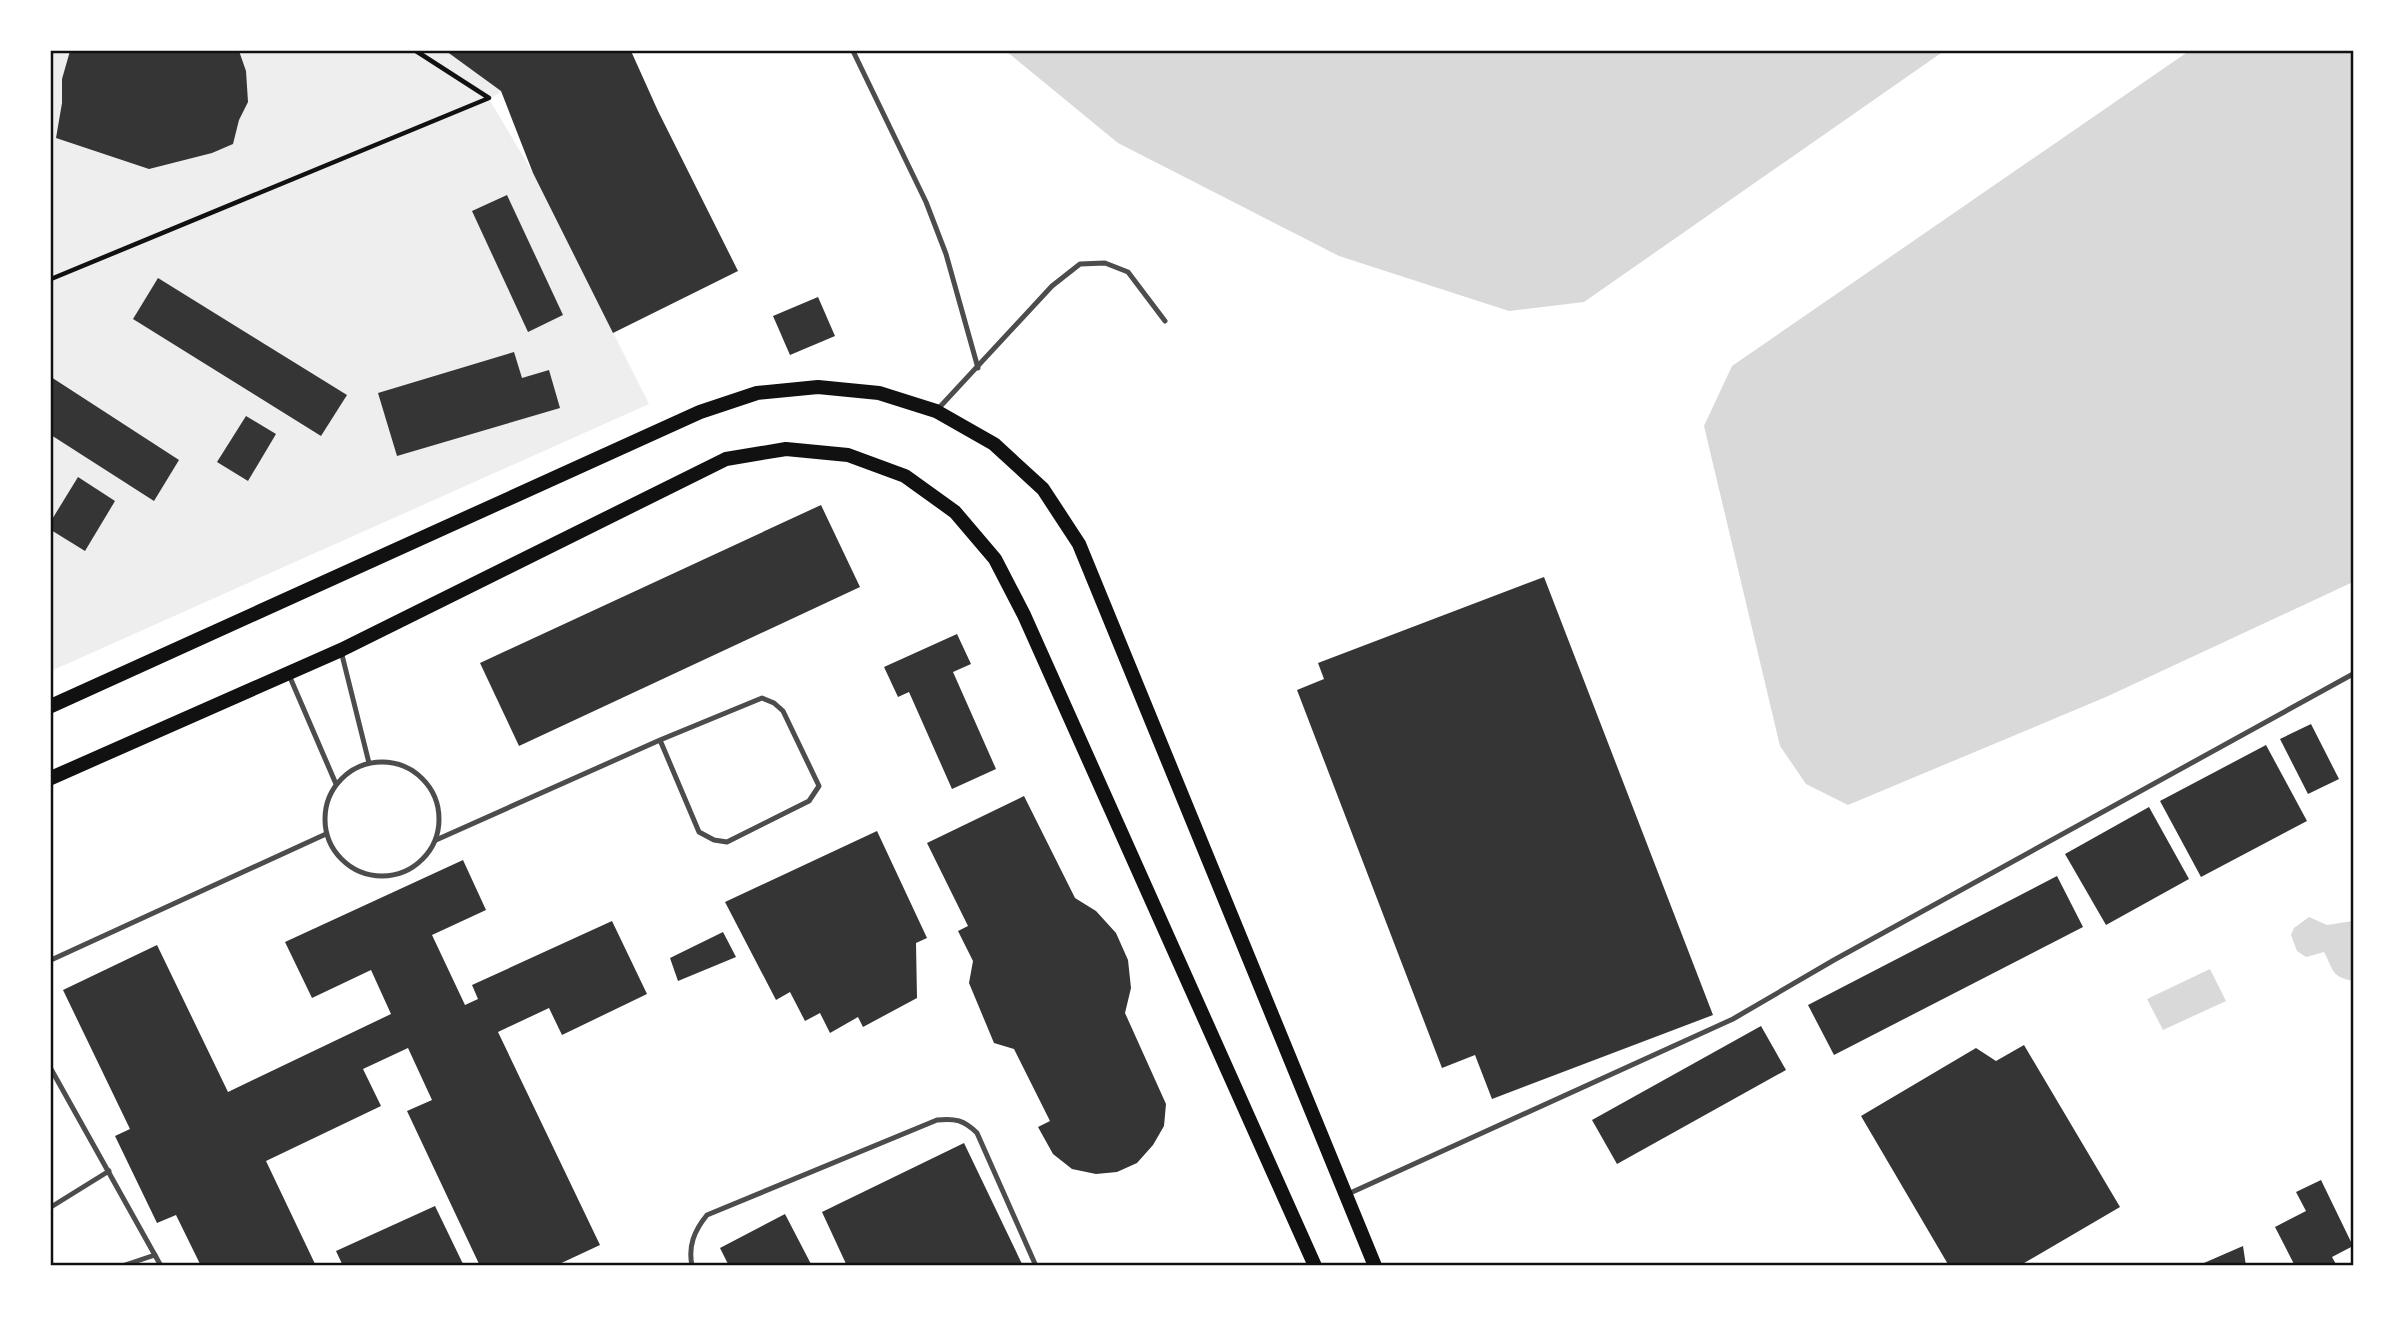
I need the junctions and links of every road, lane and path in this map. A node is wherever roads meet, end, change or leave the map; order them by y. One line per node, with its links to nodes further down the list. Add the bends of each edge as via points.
1 (416, 51): 3 (path, via 489,98)
2 (853, 51): 5 (lane, via 926,202 946,254)
3 (51, 279)
4 (1165, 321): 5 (lane, via 1128,272 1105,263 1080,264 1052,286)
5 (978, 368): 6 (lane)
6 (936, 411): 10 (main road, via 879,393 818,387 757,393 700,412); 20 (main road, via 994,444 1043,488 1079,544)
7 (341, 650): 8 (main road); 12 (lane); 27 (main road, via 726,459 786,449 848,455 905,476 955,512 995,559)
8 (288, 672): 13 (main road); 14 (lane)
9 (2353, 674): 20 (lane, via 1733,1019)
10 (51, 706)
11 (660, 740): 11 (lane, via 762,698 783,711 820,786 809,801 727,842 714,841 699,832); 16 (lane)
12 (369, 763): 14 (lane); 16 (lane, via 404,766 419,775 437,805)
13 (51, 778)
14 (336, 784): 15 (lane, via 327,799)
15 (326, 834): 16 (lane, via 335,853 369,876 409,871 425,858); 17 (lane)
16 (436, 840)
17 (51, 960)
18 (51, 1069): 19 (lane)
19 (109, 1171): 21 (lane); 22 (lane)
20 (1345, 1195): 28 (main road)
21 (51, 1207)
22 (155, 1255): 23 (lane); 24 (lane)
23 (122, 1266)
24 (161, 1266)
25 (692, 1266): 26 (lane, via 689,1251 707,1215 937,1120 952,1118 966,1122 977,1133)
26 (1036, 1266)
27 (1315, 1266)
28 (1375, 1266)

